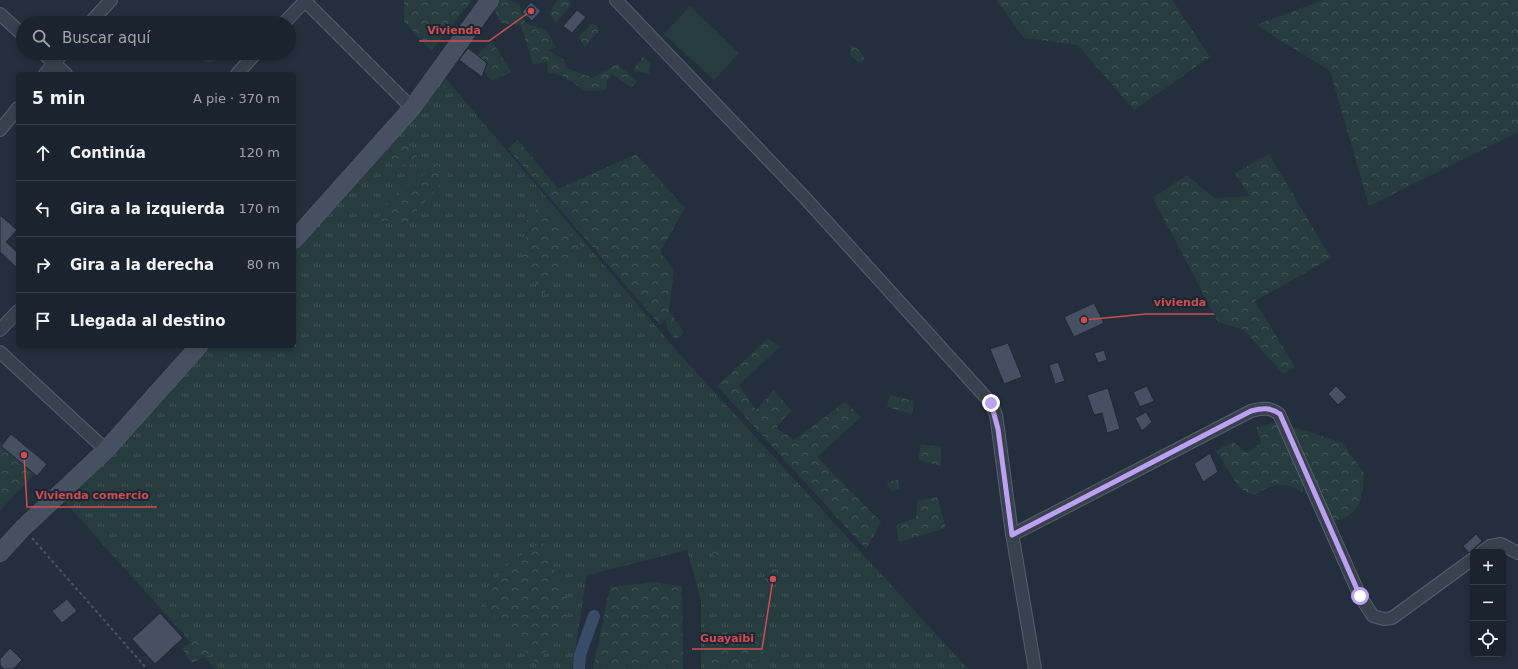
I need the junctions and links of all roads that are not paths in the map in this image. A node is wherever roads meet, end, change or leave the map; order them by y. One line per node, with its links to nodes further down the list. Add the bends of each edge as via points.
1 (111, 0): 6 (street)
2 (305, 0): 7 (street); 16 (street)
3 (490, 0): 16 (street)
4 (616, 0): 25 (street, via 806,199 991,403 998,429)
5 (0, 14): 8 (street)
6 (96, 16)
7 (290, 16)
8 (16, 29)
9 (51, 60): 12 (street)
10 (57, 60): 12 (street)
11 (250, 60): 15 (street)
12 (54, 63): 13 (street); 14 (street)
13 (47, 72)
14 (64, 72)
15 (239, 72)
16 (412, 108): 19 (street)
17 (16, 110): 18 (street)
18 (0, 130)
19 (296, 238)
20 (16, 313): 21 (street)
21 (0, 330)
22 (197, 348): 24 (street)
23 (0, 352): 24 (street)
24 (106, 450): 27 (street)
25 (1012, 535): 29 (street, via 1251,411 1262,408 1273,409 1280,414 1360,596 1373,616 1392,618); 30 (street)
26 (1486, 549): 28 (street, via 1501,544)
27 (0, 553)
28 (1518, 553)
29 (1470, 561)
30 (1035, 669)

